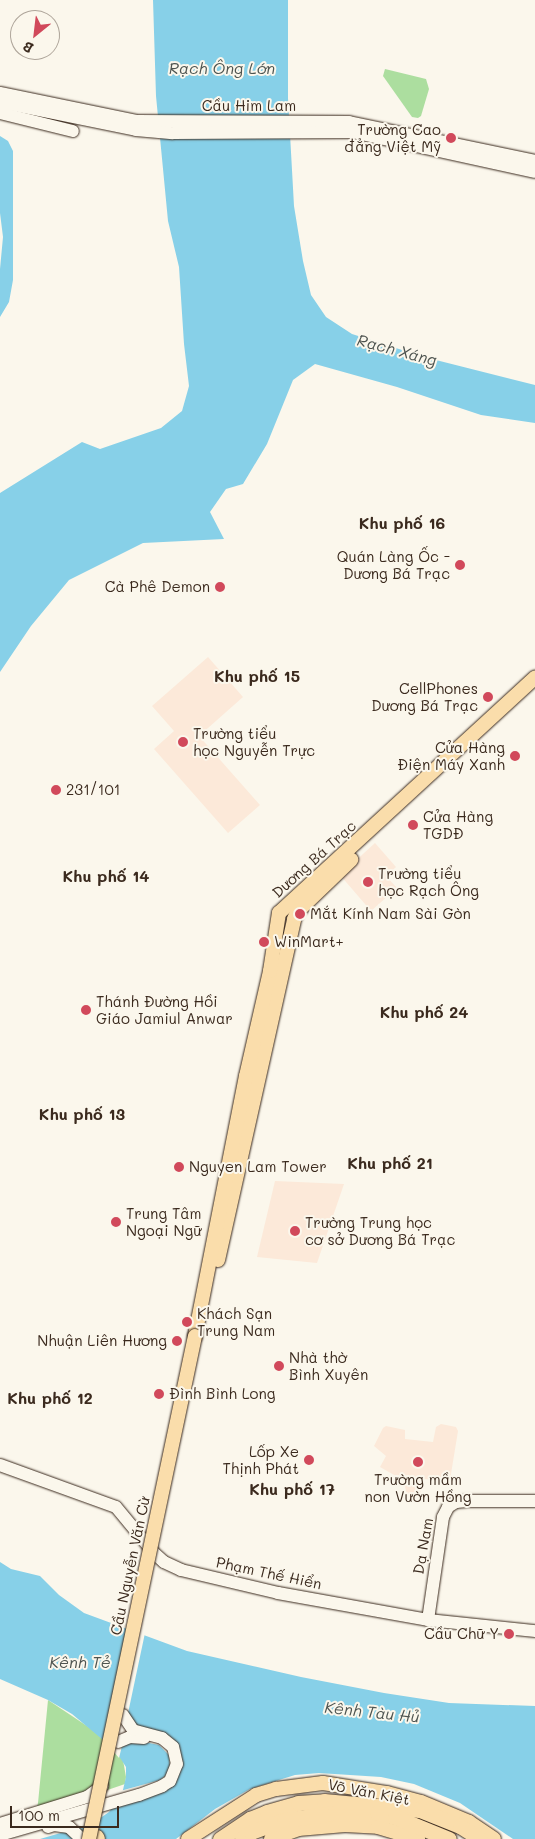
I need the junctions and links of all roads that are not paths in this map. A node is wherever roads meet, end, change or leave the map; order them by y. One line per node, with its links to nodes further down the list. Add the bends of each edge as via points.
1 (0, 84): 3 (main road)
2 (0, 93): 7 (main road, Cầu Him Lam, via 136,121 349,122)
3 (73, 100)
4 (0, 102): 7 (main road, Cầu Him Lam, via 136,130 352,132)
5 (0, 113): 6 (main road)
6 (73, 131)
7 (497, 159): 8 (main road); 9 (main road)
8 (535, 161)
9 (535, 172)
10 (535, 678): 12 (main road, Dương Bá Trạc)
11 (535, 690): 12 (main road, Dương Bá Trạc)
12 (374, 832): 13 (main road, Dương Bá Trạc); 14 (main road, Dương Bá Trạc, via 298,911)
13 (279, 913): 14 (main road); 15 (main road, Dương Bá Trạc)
14 (294, 920): 15 (main road, Dương Bá Trạc)
15 (250, 1087): 16 (main road, Dương Bá Trạc)
16 (198, 1337): 21 (main road, Cầu Nguyễn Văn Cừ); 24 (main road, Cầu Nguyễn Văn Cừ, bridge)
17 (0, 1465): 19 (main road, Phạm Thế Hiển, via 116,1507 154,1553 181,1570 278,1593)
18 (535, 1501): 19 (main road, Dạ Nam, via 467,1501 448,1507 443,1517)
19 (428, 1620): 20 (main road, Phạm Thế Hiển)
20 (535, 1631)
21 (123, 1715): 22 (main road, Cầu Nguyễn Văn Cừ); 26 (main road, via 133,1730 169,1743 175,1751 177,1764 172,1777 162,1786)
22 (118, 1742): 26 (main road, via 135,1736 160,1742 169,1749 173,1767 160,1783); 32 (main road, Cầu Nguyễn Văn Cừ)
23 (339, 1784): 25 (main road); 33 (main road, Võ Văn Kiệt, via 298,1785 256,1795); 41 (main road, Võ Văn Kiệt, via 421,1802 469,1822)
24 (102, 1786): 28 (main road, via 87,1797); 32 (main road, Cầu Nguyễn Văn Cừ, bridge)
25 (320, 1790): 27 (highway, via 383,1800); 34 (main road, via 271,1799 246,1809)
26 (111, 1801): 29 (main road)
27 (395, 1806): 35 (highway, Võ Văn Kiệt, via 347,1801 298,1803 250,1819); 40 (highway, Võ Văn Kiệt, via 442,1818)
28 (0, 1824)
29 (0, 1834)
30 (7, 1839): 31 (main road, via 54,1825 68,1827)
31 (82, 1839)
32 (95, 1839)
33 (188, 1839)
34 (202, 1839)
35 (220, 1839)
36 (242, 1839): 39 (highway, Võ Văn Kiệt, via 284,1820 334,1813 376,1813 395,1817)
37 (271, 1839): 38 (main road, via 298,1830 345,1825 378,1827)
38 (418, 1839)
39 (449, 1839)
40 (480, 1839)
41 (494, 1839)

